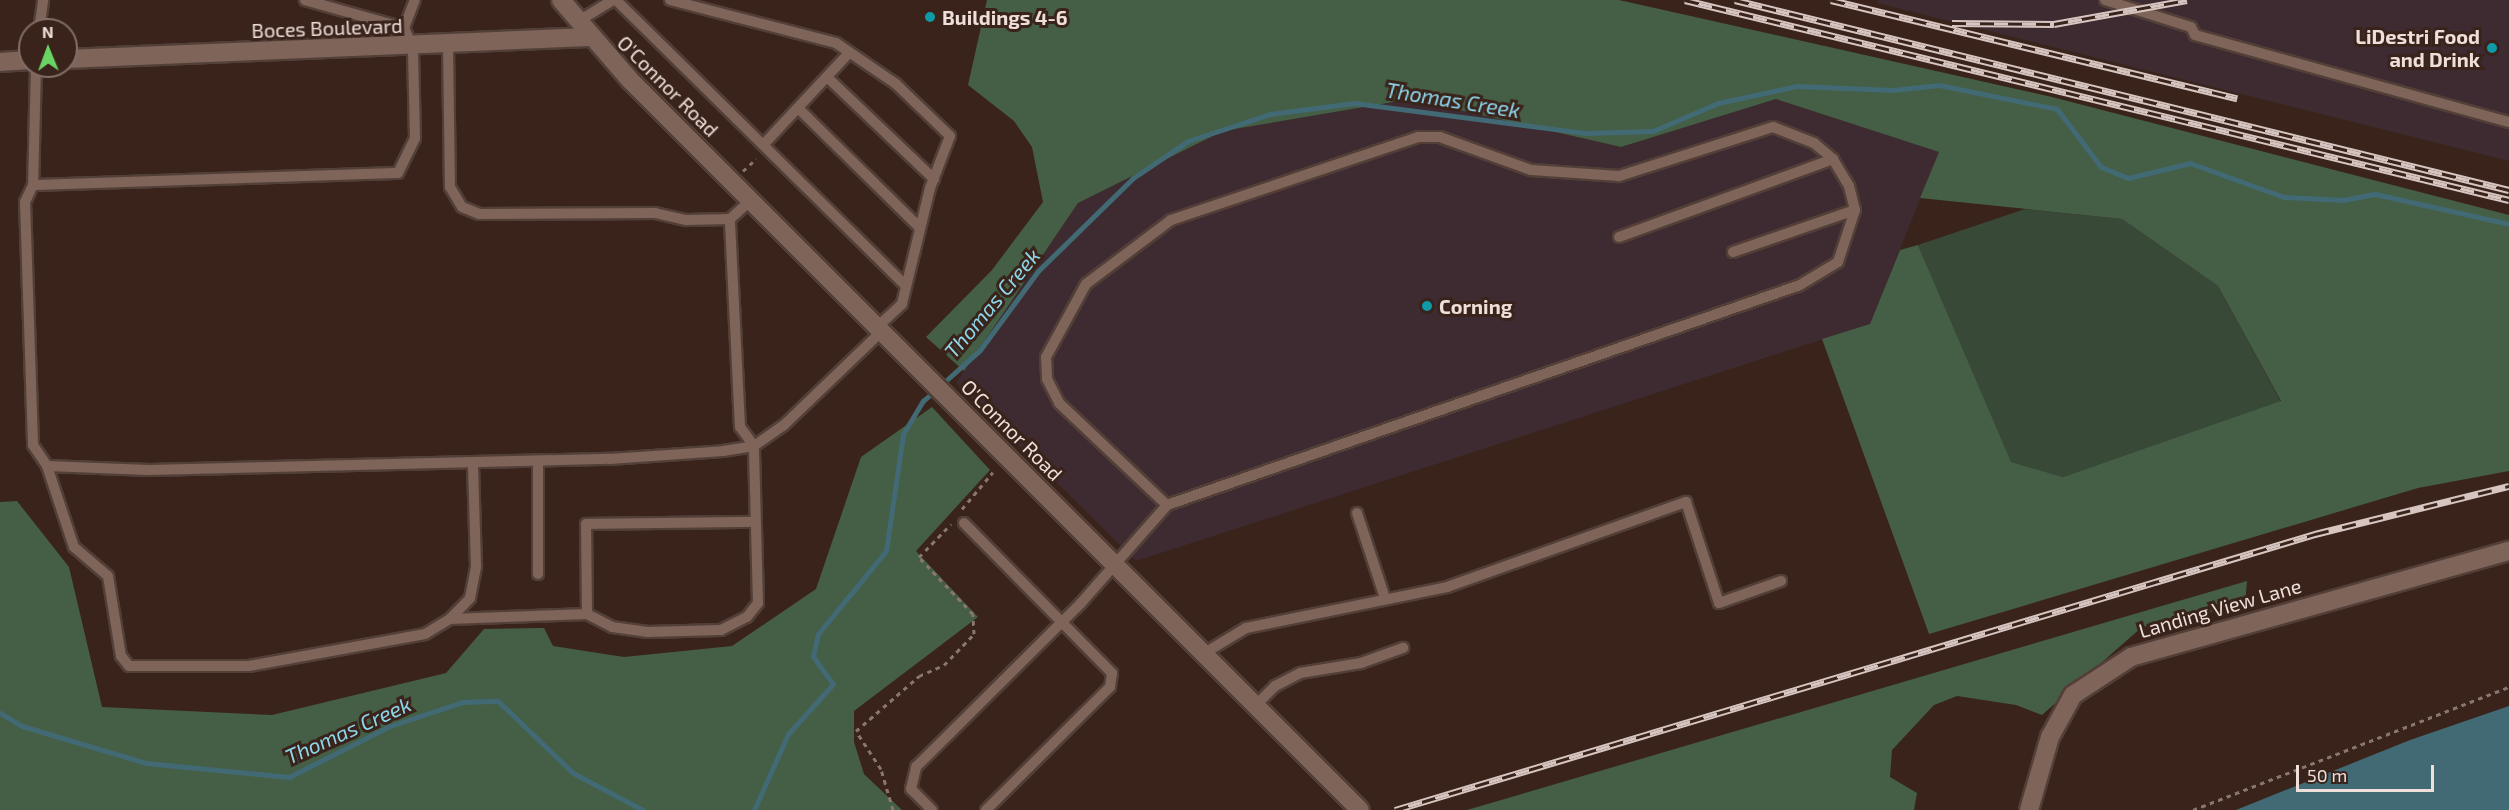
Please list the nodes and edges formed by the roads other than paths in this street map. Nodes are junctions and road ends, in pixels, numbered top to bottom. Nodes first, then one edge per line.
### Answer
1 (43, 0) edge
2 (305, 0) edge
3 (415, 0) edge
4 (561, 0) edge
5 (614, 0) edge
6 (670, 0) edge
7 (2105, 0) edge
8 (41, 18) edge
9 (577, 22) junction
10 (404, 28) junction
11 (589, 37) junction
12 (448, 46) junction
13 (413, 48) junction
14 (849, 53) junction
15 (78, 59) edge
16 (18, 61) edge
17 (0, 62) edge
18 (827, 77) junction
19 (36, 78) edge
20 (798, 108) junction
21 (2509, 122) edge
22 (764, 144) junction
23 (1833, 159) junction
24 (934, 179) junction
25 (33, 185) junction
26 (750, 200) junction
27 (1855, 210) junction
28 (730, 219) junction
29 (920, 228) junction
30 (1619, 237) dead end
31 (1732, 252) dead end
32 (906, 286) junction
33 (880, 329) junction
34 (754, 446) junction
35 (538, 461) junction
36 (473, 463) junction
37 (47, 466) junction
38 (1167, 505) junction
39 (1357, 513) dead end
40 (755, 522) junction
41 (964, 523) dead end
42 (2509, 552) edge
43 (1113, 563) junction
44 (538, 574) dead end
45 (1781, 581) dead end
46 (1385, 598) junction
47 (587, 614) junction
48 (450, 619) junction
49 (1063, 620) junction
50 (1403, 648) dead end
51 (1203, 654) junction
52 (1255, 706) junction
53 (932, 810) edge
54 (986, 810) edge
55 (1360, 810) edge
56 (2029, 810) edge

1 - 8 lane
2 - 10 lane
3 - 10 lane
4 - 9 street, O'Connor Road
5 - 9 lane
5 - 22 lane
6 - 14 lane
7 - 21 lane
9 - 11 street, O'Connor Road
10 - 13 lane
11 - 12 street, Boces Boulevard
11 - 26 street, O'Connor Road
12 - 13 street, Boces Boulevard
12 - 28 lane
13 - 15 street, Boces Boulevard
13 - 25 lane
14 - 18 lane
14 - 24 lane
16 - 17 street
18 - 20 lane
18 - 24 lane
19 - 25 lane
20 - 22 lane
20 - 29 lane
22 - 32 lane
23 - 27 lane
23 - 30 lane
23 - 38 lane
24 - 29 lane
25 - 37 lane
26 - 28 lane
26 - 33 street, O'Connor Road
27 - 31 lane
27 - 38 lane
28 - 34 lane
29 - 32 lane
32 - 33 lane
33 - 34 lane
33 - 43 street, O'Connor Road
34 - 35 lane
34 - 40 lane
35 - 36 lane
35 - 44 lane
36 - 37 lane
36 - 48 lane
37 - 48 lane
38 - 43 lane
39 - 46 lane
40 - 47 lane
40 - 47 lane
41 - 49 lane
42 - 56 street, Landing View Lane
43 - 49 lane
43 - 51 street, O'Connor Road
45 - 46 lane
46 - 51 lane
47 - 48 lane
49 - 53 lane
49 - 54 lane
50 - 52 lane
51 - 52 street, O'Connor Road
52 - 55 street, O'Connor Road

